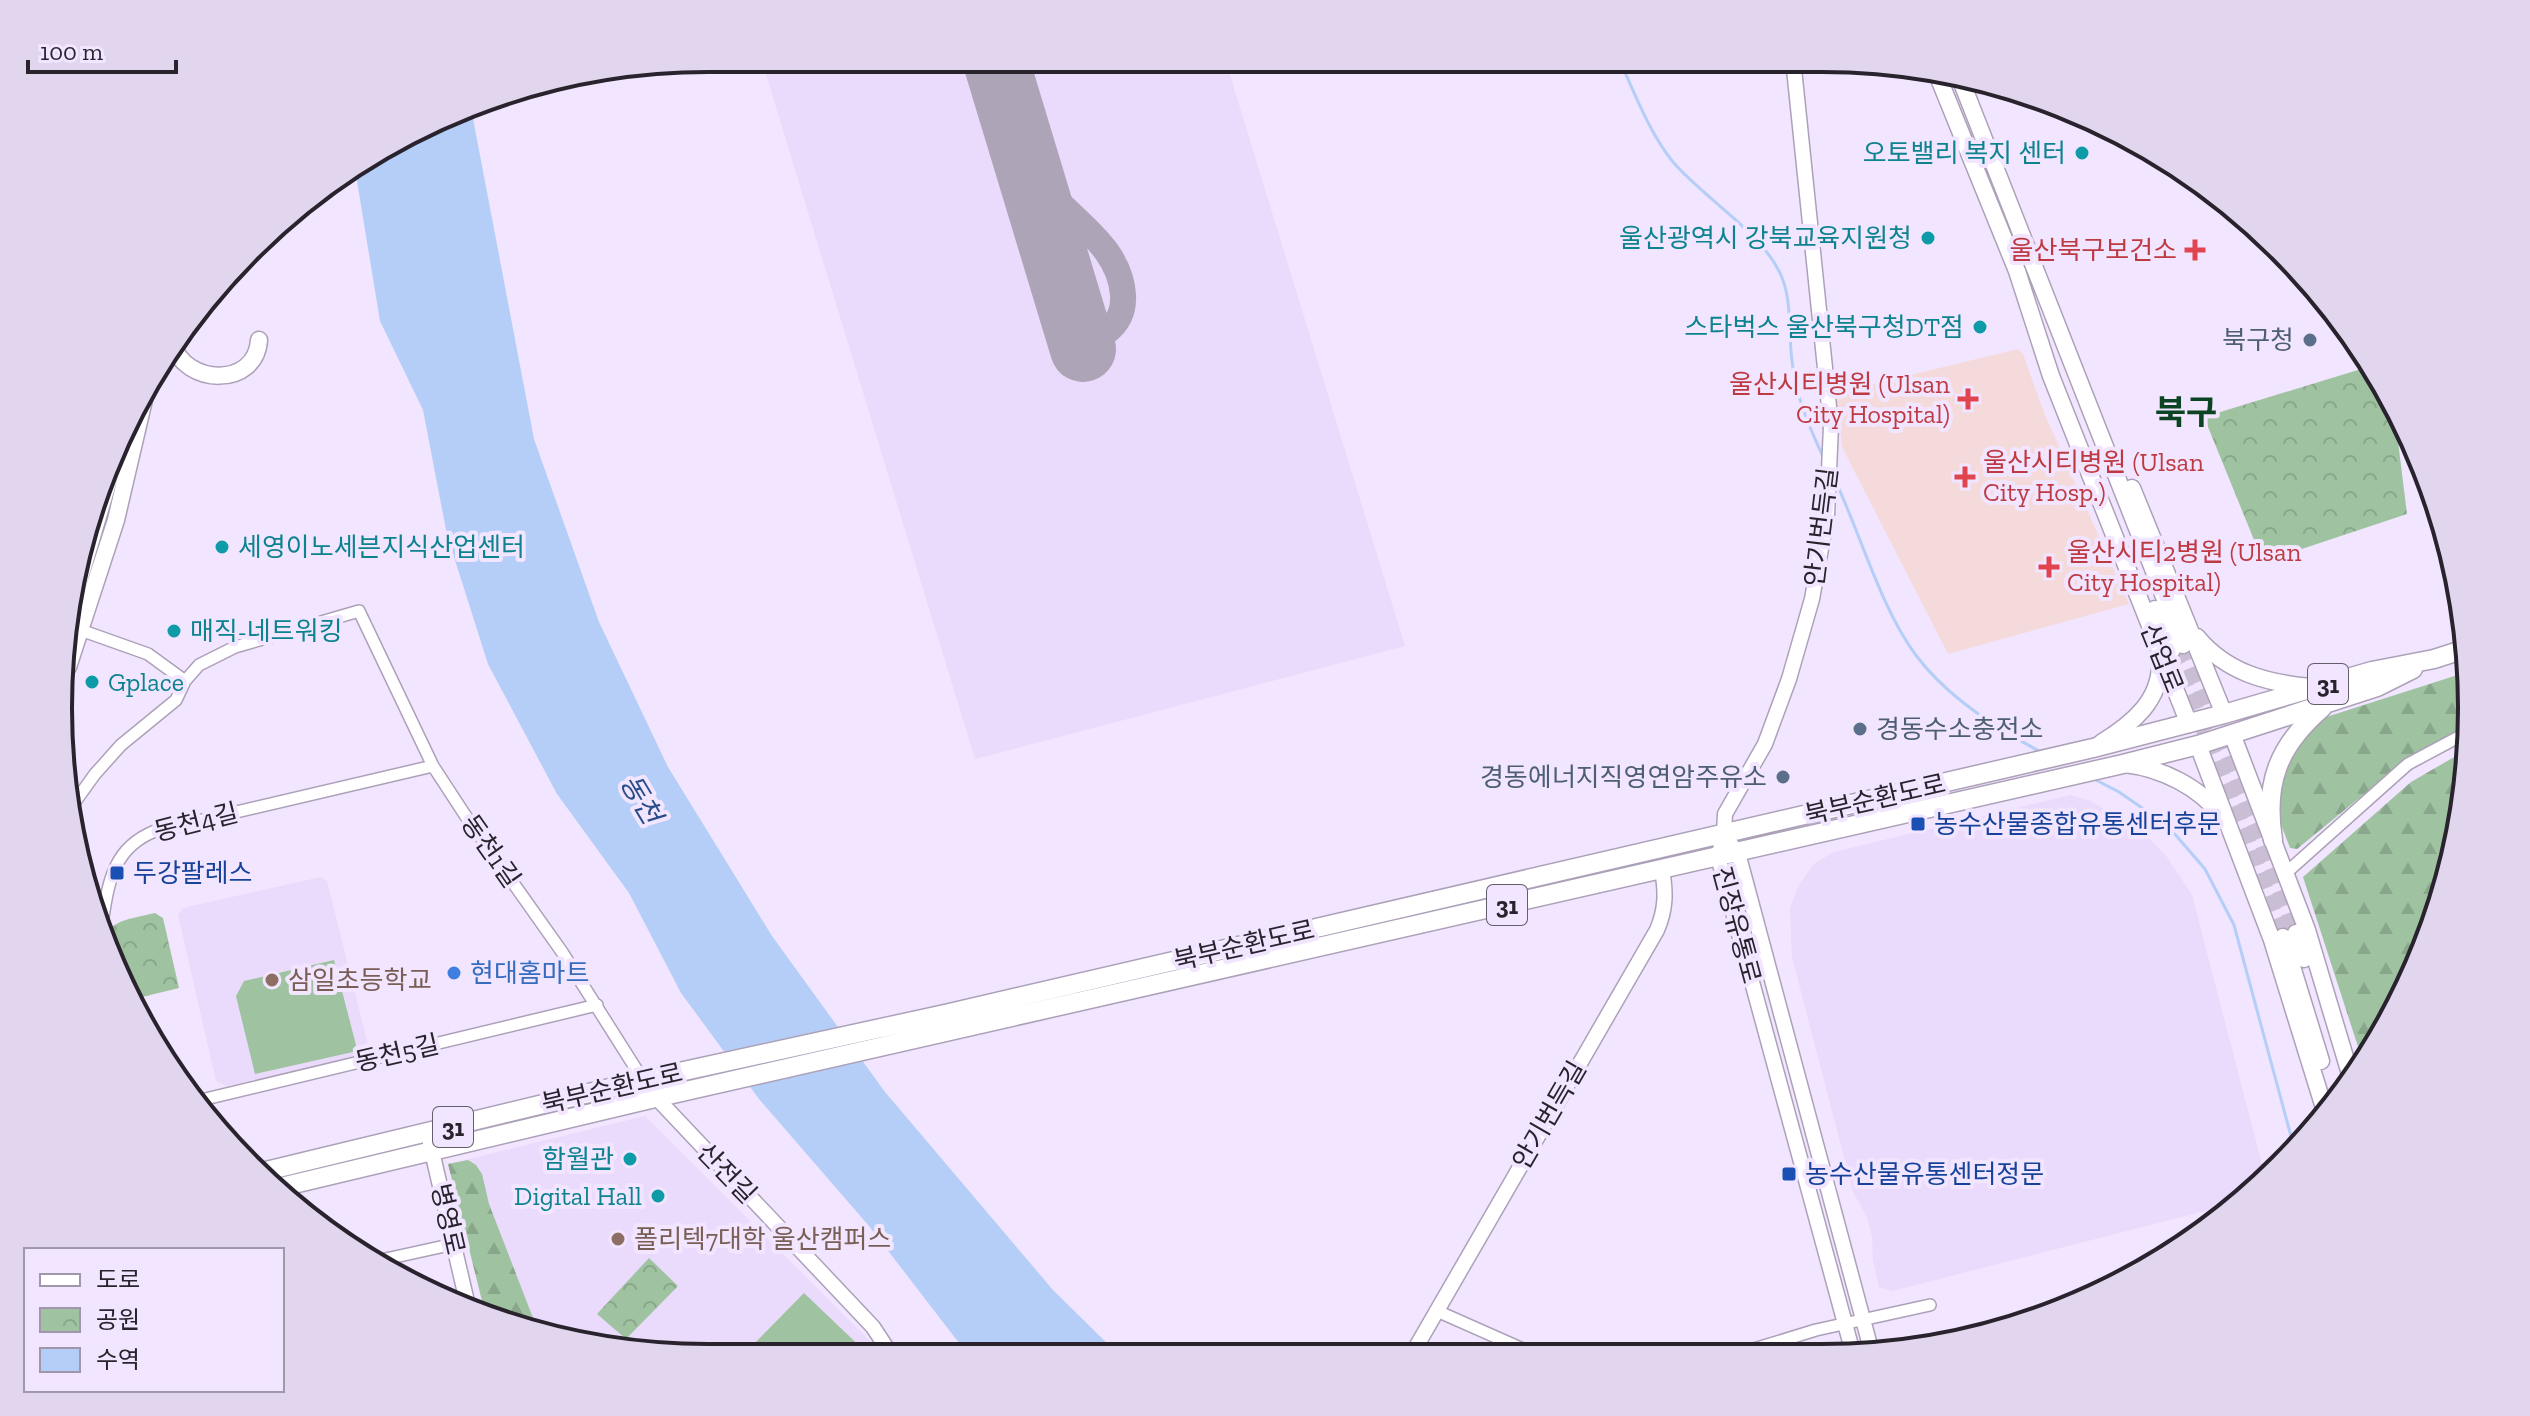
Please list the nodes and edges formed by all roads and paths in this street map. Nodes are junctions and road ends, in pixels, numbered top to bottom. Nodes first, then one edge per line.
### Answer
1 (1794, 72) edge
2 (1941, 83) edge
3 (1964, 88) edge
4 (2034, 263) junction
5 (259, 340) dead end
6 (179, 356) edge
7 (137, 428) edge
8 (2187, 624) junction
9 (77, 625) edge
10 (76, 628) edge
11 (2171, 647) junction
12 (2456, 652) edge
13 (2434, 659) junction
14 (185, 681) junction
15 (2317, 687) junction
16 (2333, 702) junction
17 (2224, 714) junction
18 (2189, 724) junction
19 (2232, 734) junction
20 (2457, 738) edge
21 (2198, 745) junction
22 (2088, 750) junction
23 (2118, 765) junction
24 (433, 766) junction
25 (78, 797) edge
26 (1724, 834) junction
27 (2234, 836) junction
28 (2273, 840) junction
29 (1738, 853) junction
30 (1718, 857) junction
31 (1662, 870) junction
32 (2286, 873) junction
33 (105, 909) edge
34 (597, 1005) junction
35 (2348, 1066) edge
36 (2340, 1076) edge
37 (643, 1080) junction
38 (2329, 1092) edge
39 (655, 1098) junction
40 (206, 1099) edge
41 (2322, 1101) edge
42 (428, 1132) junction
43 (432, 1151) junction
44 (271, 1170) edge
45 (288, 1185) edge
46 (454, 1244) junction
47 (389, 1258) edge
48 (466, 1296) edge
49 (1930, 1305) dead end
50 (1437, 1311) junction
51 (1864, 1321) junction
52 (1845, 1324) junction
53 (1869, 1342) edge
54 (1850, 1343) edge
55 (884, 1344) edge
56 (1418, 1344) edge
57 (1511, 1344) edge
58 (1773, 1344) edge

1 - 26 street, 안기번득길
2 - 11 main road, 산업로
3 - 4 main road, 산업로
4 - 8 main road, 산업로
4 - 11 main road, 산업로
5 - 6 main road
7 - 9 main road
8 - 15 main road
8 - 17 main road, 산업로
10 - 14 street
11 - 18 main road, 산업로
11 - 22 main road
12 - 13 main road, 31
13 - 15 main road, 31
13 - 16 main road, 31
14 - 24 street, 동천1길
14 - 25 street
15 - 17 main road, 31
16 - 19 main road, 31
16 - 28 main road
17 - 18 main road, 북부순환도로 / 31
17 - 19 main road, 산업로
18 - 21 main road, 산업로
18 - 22 main road, 북부순환도로 / 31
19 - 21 main road, 북부순환도로
19 - 28 main road, 산업로
20 - 32 street
21 - 23 main road, 북부순환도로
21 - 27 main road, 산업로
22 - 26 main road, 북부순환도로 / 31
23 - 27 main road
23 - 29 main road, 북부순환도로 / 31
24 - 33 street, 동천4길
24 - 34 street, 동천1길
26 - 29 street, 진장유통로
26 - 30 street, 진장유통로
26 - 37 main road, 북부순환도로 / 31
27 - 41 main road, 산업로
28 - 32 main road, 산업로
29 - 30 main road, 북부순환도로 / 31
29 - 51 street, 진장유통로
30 - 31 main road, 북부순환도로 / 31
30 - 52 street, 진장유통로
31 - 39 main road, 북부순환도로 / 31
31 - 50 street, 안기번득길
32 - 35 main road, 산업로
34 - 37 street, 동천1길
34 - 40 street, 동천5길
36 - 38 main road
37 - 39 street, 산전길
37 - 42 main road, 북부순환도로 / 31
39 - 43 main road, 북부순환도로 / 31
39 - 55 street, 산전길
42 - 43 street, 병영로
42 - 44 main road, 북부순환도로 / 31
43 - 45 main road, 북부순환도로 / 31
43 - 46 street, 병영로
46 - 47 street
46 - 48 street, 병영로
49 - 51 street
50 - 56 street, 안기번득길
50 - 57 street
51 - 52 street
51 - 53 street, 진장유통로
52 - 54 street, 진장유통로
52 - 58 street

